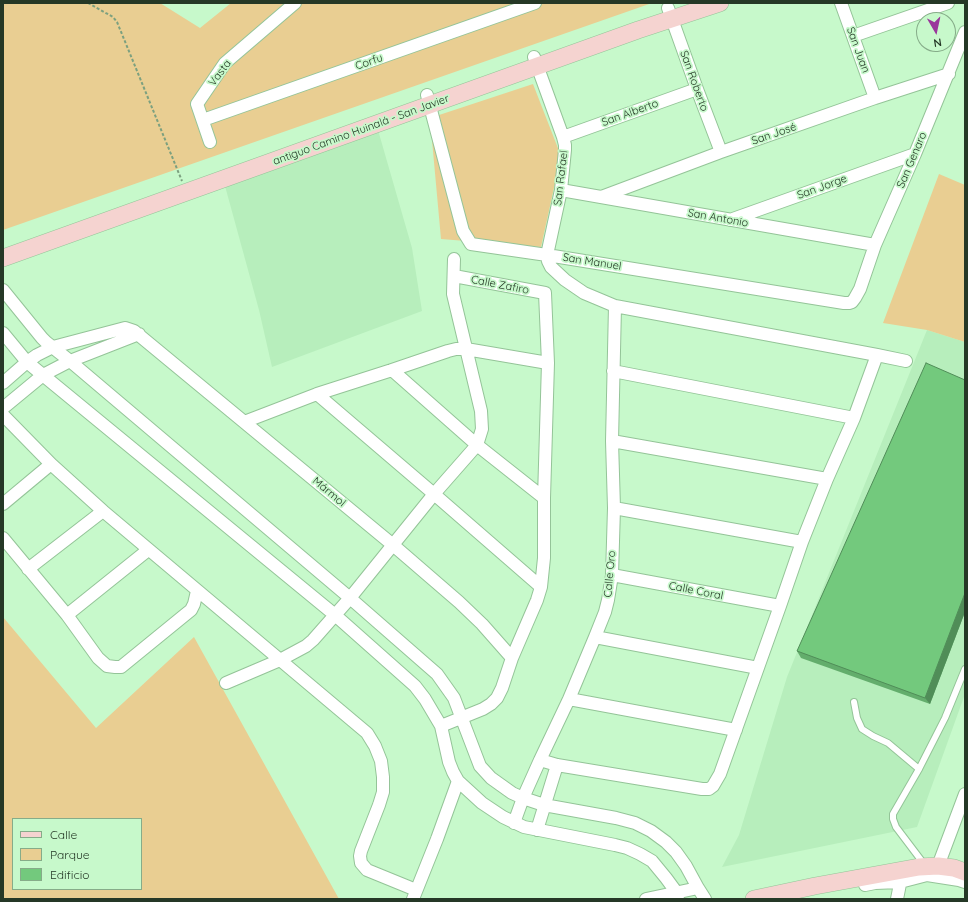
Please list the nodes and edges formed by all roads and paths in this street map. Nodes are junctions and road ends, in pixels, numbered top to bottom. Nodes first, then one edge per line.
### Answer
1 (88, 3) edge
2 (295, 3) edge
3 (535, 3) edge
4 (685, 3) edge
5 (720, 3) edge
6 (841, 3) edge
7 (948, 3) edge
8 (670, 14) junction
9 (965, 32) edge
10 (854, 36) junction
11 (536, 62) junction
12 (949, 74) junction
13 (697, 89) junction
14 (875, 98) junction
15 (428, 100) junction
16 (203, 120) junction
17 (563, 138) junction
18 (210, 142) dead end
19 (721, 152) junction
20 (915, 154) junction
21 (183, 184) junction
22 (561, 190) junction
23 (601, 197) junction
24 (729, 220) junction
25 (876, 245) junction
26 (3, 249) edge
27 (547, 255) junction
28 (3, 258) edge
29 (454, 259) dead end
30 (454, 276) junction
31 (860, 289) joint
32 (3, 290) edge
33 (615, 306) junction
34 (3, 333) edge
35 (139, 334) junction
36 (52, 347) junction
37 (466, 349) junction
38 (877, 355) junction
39 (70, 360) junction
40 (906, 361) dead end
41 (27, 362) junction
42 (548, 363) junction
43 (392, 370) junction
44 (613, 371) junction
45 (43, 375) junction
46 (3, 383) edge
47 (317, 394) junction
48 (3, 408) edge
49 (3, 415) edge
50 (854, 418) junction
51 (244, 422) junction
52 (612, 441) junction
53 (477, 444) junction
54 (50, 464) junction
55 (827, 479) junction
56 (434, 494) junction
57 (544, 498) junction
58 (3, 504) edge
59 (614, 508) junction
60 (103, 511) junction
61 (3, 538) edge
62 (802, 542) junction
63 (393, 545) junction
64 (148, 550) junction
65 (28, 569) junction
66 (612, 575) junction
67 (541, 587) junction
68 (197, 591) junction
69 (350, 598) junction
70 (780, 606) junction
71 (67, 615) junction
72 (335, 615) junction
73 (595, 637) junction
74 (512, 658) junction
75 (280, 660) junction
76 (758, 668) junction
77 (965, 669) edge
78 (226, 683) dead end
79 (569, 699) junction
80 (854, 702) dead end
81 (462, 717) junction
82 (441, 726) junction
83 (736, 730) junction
84 (540, 760) junction
85 (557, 765) junction
86 (919, 769) junction
87 (458, 781) junction
88 (965, 794) edge
89 (523, 798) junction
90 (544, 805) junction
91 (962, 809) edge
92 (514, 823) junction
93 (537, 830) junction
94 (932, 867) junction
95 (965, 872) edge
96 (901, 876) junction
97 (965, 882) edge
98 (698, 888) junction
99 (415, 894) edge
100 (678, 896) edge
101 (646, 899) edge
102 (705, 899) edge
103 (754, 899) edge
104 (791, 899) edge
105 (897, 899) edge

1 - 21 path
2 - 16 street, Vasta
3 - 16 street, Corfu
4 - 8 main road
5 - 8 main road
6 - 10 street, San Juan
7 - 10 street
8 - 11 main road
8 - 13 street, San Roberto
9 - 12 street, San Genaro
10 - 14 street, San Juan
11 - 15 main road
11 - 17 street, San Rafael
12 - 14 street, San José
12 - 20 street, San Genaro
13 - 17 street, San Alberto
13 - 19 street, San Roberto
14 - 19 street, San José
15 - 21 main road
15 - 27 street, San Manuel
15 - 28 main road, antiguo Camino Huinalá - San Javier
16 - 18 street, Vasta
17 - 22 street, San Rafael
19 - 23 street, San José
20 - 24 street, San Jorge
20 - 25 street, San Genaro
21 - 26 main road
22 - 23 street, San Antonio
22 - 27 street, San Rafael
23 - 24 street, San Antonio
24 - 25 street, San Antonio
25 - 31 street, San Genaro
27 - 31 street, San Manuel
27 - 33 street
29 - 30 street
30 - 37 street
30 - 42 street, Calle Zafiro
32 - 36 street
33 - 38 street
33 - 44 street, Calle Oro
34 - 41 street
35 - 36 street, Mármol
35 - 39 street
35 - 51 street, Mármol
36 - 39 street
36 - 41 street, Mármol
37 - 42 street
37 - 43 street
37 - 53 street
38 - 40 street
38 - 50 street
39 - 45 street
39 - 69 street
41 - 45 street
41 - 46 street, Mármol
42 - 57 street
43 - 47 street
43 - 53 street
44 - 50 street
44 - 52 street, Calle Oro
45 - 48 street
45 - 72 street
47 - 51 street
47 - 56 street
49 - 54 street
50 - 55 street
51 - 63 street, Mármol
52 - 55 street
52 - 59 street, Calle Oro
53 - 56 street
53 - 57 street
54 - 58 street
54 - 60 street
55 - 62 street
56 - 63 street
56 - 67 street
57 - 67 street
59 - 62 street
59 - 66 street, Calle Oro
60 - 64 street
60 - 65 street
61 - 65 street
62 - 70 street
63 - 69 street
63 - 74 street, Mármol
64 - 68 street
64 - 71 street
65 - 71 street
66 - 70 street, Calle Coral
66 - 73 street, Calle Oro
67 - 74 street
68 - 71 street
68 - 75 street
69 - 72 street
69 - 81 street
70 - 76 street
72 - 75 street
72 - 82 street
73 - 76 street
73 - 79 street, Calle Oro
74 - 81 street
75 - 78 street
75 - 99 street
76 - 83 street
77 - 86 lane
79 - 83 street
79 - 84 street, Calle Oro
80 - 86 lane
81 - 82 street
81 - 89 street
82 - 87 street
83 - 85 street
84 - 85 street
84 - 89 street, Calle Oro
85 - 90 street
86 - 94 lane
87 - 92 street
87 - 99 street
88 - 91 street
89 - 90 street
89 - 92 street, Calle Oro
90 - 93 street
90 - 98 street
91 - 94 street
92 - 93 street
93 - 100 street
94 - 95 main road
94 - 96 main road
96 - 97 street
96 - 103 main road
96 - 104 street
96 - 105 street
98 - 100 street
98 - 102 street
100 - 101 street

